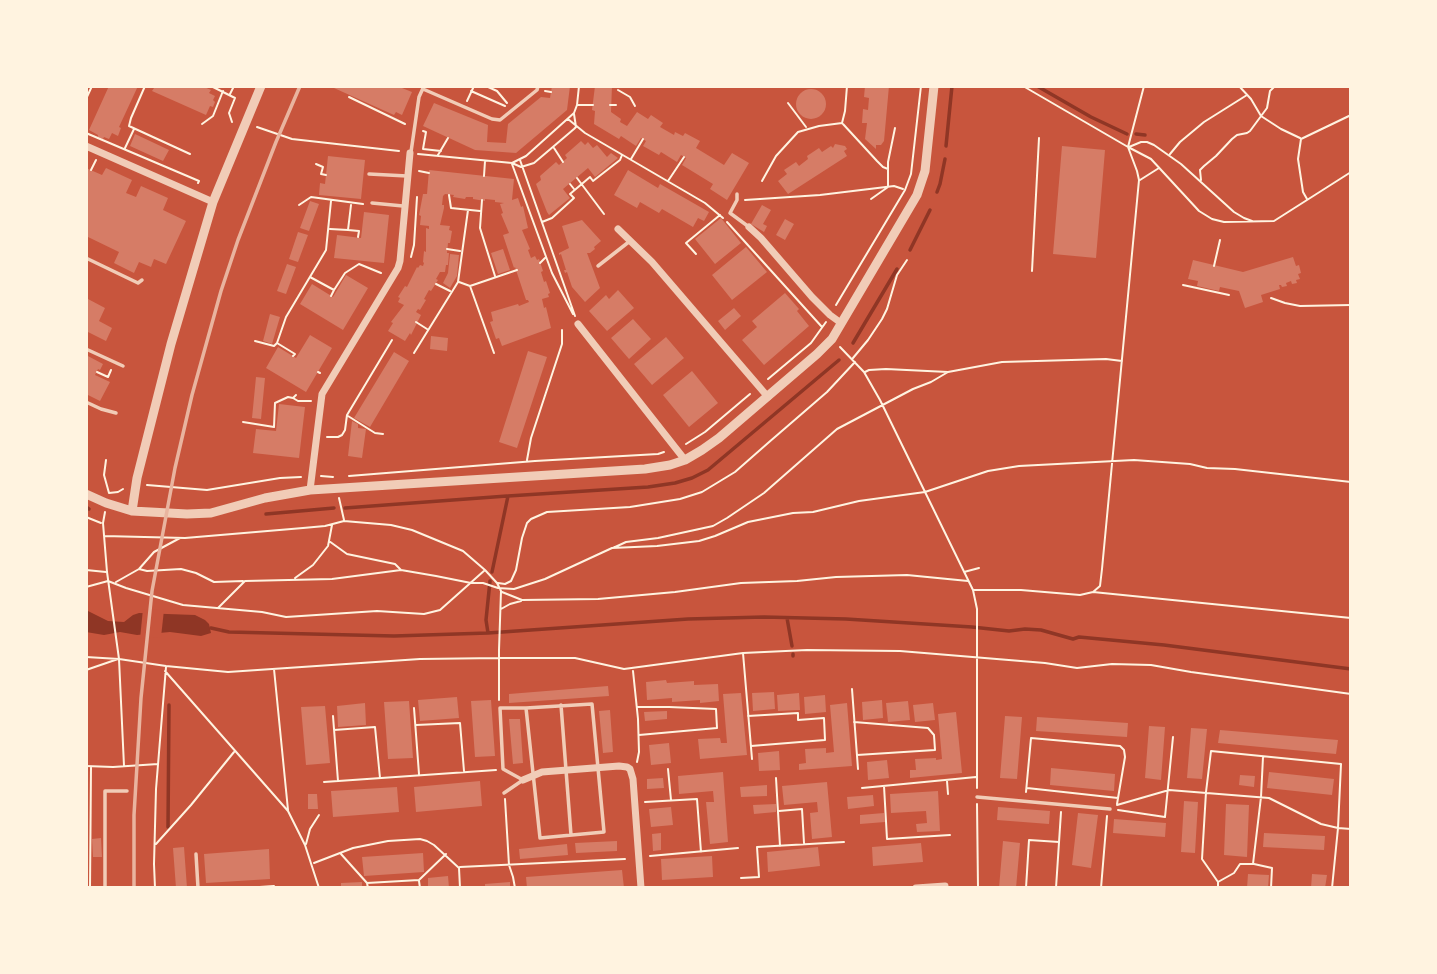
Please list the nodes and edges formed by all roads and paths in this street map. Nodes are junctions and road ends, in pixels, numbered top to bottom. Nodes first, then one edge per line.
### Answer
1 (92, 86) edge
2 (145, 86) edge
3 (211, 86) edge
4 (234, 86) edge
5 (261, 86) edge
6 (474, 86) edge
7 (486, 86) edge
8 (538, 86) edge
9 (579, 86) edge
10 (846, 86) edge
11 (922, 86) edge
12 (934, 86) edge
13 (1023, 86) edge
14 (1144, 86) edge
15 (1239, 86) edge
16 (1275, 86) edge
17 (424, 87) edge
18 (618, 90) dead end
19 (223, 91) junction
20 (471, 91) junction
21 (230, 94) junction
22 (1247, 96) junction
23 (349, 97) dead end
24 (86, 99) edge
25 (788, 103) dead end
26 (577, 105) junction
27 (593, 105) dead end
28 (610, 105) dead end
29 (616, 105) dead end
30 (635, 106) dead end
31 (464, 107) junction
32 (513, 110) junction
33 (574, 113) junction
34 (1351, 115) edge
35 (1261, 116) junction
36 (568, 120) junction
37 (232, 122) dead end
38 (245, 122) junction
39 (842, 123) junction
40 (202, 124) dead end
41 (576, 127) junction
42 (414, 128) junction
43 (895, 128) dead end
44 (134, 129) junction
45 (807, 129) junction
46 (86, 133) edge
47 (448, 138) dead end
48 (1039, 138) dead end
49 (643, 139) dead end
50 (1301, 139) junction
51 (86, 146) edge
52 (554, 148) junction
53 (1128, 148) junction
54 (124, 149) junction
55 (440, 151) junction
56 (411, 153) junction
57 (190, 154) dead end
58 (622, 155) junction
59 (1169, 155) junction
60 (438, 156) junction
61 (684, 157) dead end
62 (520, 159) junction
63 (630, 160) junction
64 (485, 161) junction
65 (563, 162) dead end
66 (512, 163) junction
67 (316, 164) dead end
68 (522, 167) junction
69 (1160, 167) junction
70 (888, 169) junction
71 (418, 171) dead end
72 (585, 171) dead end
73 (1351, 172) edge
74 (429, 173) dead end
75 (369, 174) dead end
76 (326, 175) dead end
77 (407, 176) junction
78 (484, 176) dead end
79 (590, 177) junction
80 (577, 178) dead end
81 (1139, 180) junction
82 (199, 181) dead end
83 (667, 181) junction
84 (762, 181) dead end
85 (1202, 182) junction
86 (514, 183) dead end
87 (519, 183) junction
88 (570, 184) dead end
89 (581, 184) junction
90 (888, 187) junction
91 (574, 190) junction
92 (905, 190) junction
93 (737, 194) dead end
94 (449, 195) dead end
95 (872, 199) dead end
96 (482, 200) dead end
97 (737, 200) junction
98 (1308, 200) junction
99 (331, 201) junction
100 (213, 202) junction
101 (372, 203) dead end
102 (351, 204) junction
103 (363, 204) dead end
104 (299, 205) dead end
105 (405, 206) junction
106 (444, 208) dead end
107 (450, 208) junction
108 (468, 210) junction
109 (480, 211) junction
110 (604, 214) dead end
111 (720, 215) junction
112 (1255, 221) junction
113 (541, 222) junction
114 (749, 227) joint
115 (329, 229) junction
116 (618, 229) dead end
117 (348, 230) junction
118 (358, 237) dead end
119 (1220, 240) dead end
120 (630, 241) junction
121 (447, 249) dead end
122 (462, 251) junction
123 (696, 254) dead end
124 (86, 258) edge
125 (546, 258) junction
126 (907, 260) dead end
127 (540, 262) dead end
128 (597, 266) dead end
129 (1214, 266) dead end
130 (517, 270) dead end
131 (1032, 271) dead end
132 (381, 274) dead end
133 (309, 276) junction
134 (495, 276) junction
135 (142, 281) dead end
136 (458, 282) junction
137 (436, 284) dead end
138 (1183, 285) dead end
139 (470, 286) junction
140 (334, 290) junction
141 (451, 292) junction
142 (1229, 295) dead end
143 (331, 296) dead end
144 (1271, 298) dead end
145 (1351, 305) edge
146 (830, 315) junction
147 (416, 322) dead end
148 (841, 323) junction
149 (578, 324) junction
150 (822, 328) junction
151 (428, 330) junction
152 (562, 330) dead end
153 (392, 340) dead end
154 (255, 341) dead end
155 (277, 343) junction
156 (86, 349) edge
157 (414, 353) dead end
158 (494, 353) dead end
159 (293, 356) dead end
160 (1122, 361) junction
161 (114, 362) junction
162 (855, 362) junction
163 (123, 366) dead end
164 (97, 372) dead end
165 (864, 372) junction
166 (948, 372) junction
167 (759, 387) junction
168 (296, 395) dead end
169 (292, 397) junction
170 (768, 397) junction
171 (308, 401) dead end
172 (86, 402) edge
173 (883, 405) junction
174 (116, 412) dead end
175 (347, 415) junction
176 (243, 422) dead end
177 (274, 427) junction
178 (273, 431) dead end
179 (383, 434) dead end
180 (317, 437) junction
181 (676, 448) junction
182 (106, 460) dead end
183 (685, 460) junction
184 (1112, 461) junction
185 (527, 462) junction
186 (313, 476) junction
187 (348, 476) dead end
188 (335, 477) dead end
189 (1351, 482) edge
190 (136, 485) junction
191 (310, 489) junction
192 (925, 492) junction
193 (338, 493) dead end
194 (86, 494) edge
195 (106, 503) junction
196 (132, 511) junction
197 (86, 517) edge
198 (344, 521) junction
199 (103, 523) junction
200 (332, 524) junction
201 (104, 536) junction
202 (181, 538) junction
203 (329, 541) junction
204 (612, 548) junction
205 (979, 568) dead end
206 (138, 569) junction
207 (86, 570) edge
208 (401, 570) junction
209 (485, 570) junction
210 (107, 572) junction
211 (964, 572) junction
212 (294, 579) junction
213 (108, 580) junction
214 (245, 581) junction
215 (968, 581) junction
216 (115, 583) junction
217 (471, 583) junction
218 (497, 583) junction
219 (86, 587) edge
220 (498, 588) junction
221 (973, 590) junction
222 (501, 592) junction
223 (1093, 592) junction
224 (522, 600) junction
225 (218, 608) junction
226 (500, 610) junction
227 (1351, 618) edge
228 (743, 653) junction
229 (86, 657) edge
230 (978, 657) junction
231 (499, 658) junction
232 (120, 659) junction
233 (166, 666) junction
234 (274, 668) junction
235 (633, 669) junction
236 (86, 670) edge
237 (165, 671) junction
238 (852, 689) dead end
239 (499, 693) dead end
240 (1351, 694) edge
241 (561, 705) junction
242 (637, 707) junction
243 (414, 708) dead end
244 (526, 708) junction
245 (333, 716) dead end
246 (748, 716) junction
247 (854, 722) junction
248 (416, 725) junction
249 (334, 730) junction
250 (639, 735) junction
251 (1173, 737) dead end
252 (751, 746) junction
253 (235, 751) junction
254 (857, 755) junction
255 (1263, 756) junction
256 (752, 759) dead end
257 (158, 764) junction
258 (124, 765) junction
259 (86, 766) edge
260 (91, 766) junction
261 (597, 768) junction
262 (503, 769) junction
263 (668, 769) dead end
264 (858, 769) dead end
265 (566, 771) junction
266 (464, 772) junction
267 (631, 772) junction
268 (420, 775) junction
269 (534, 775) junction
270 (977, 777) junction
271 (380, 778) junction
272 (776, 778) dead end
273 (523, 780) junction
274 (947, 780) junction
275 (338, 781) junction
276 (324, 782) dead end
277 (884, 786) junction
278 (862, 788) dead end
279 (1026, 788) junction
280 (1169, 790) junction
281 (127, 791) dead end
282 (1206, 792) junction
283 (504, 793) joint
284 (948, 794) dead end
285 (977, 797) junction
286 (1261, 797) junction
287 (1118, 798) junction
288 (671, 801) junction
289 (1025, 801) junction
290 (645, 802) dead end
291 (1062, 805) junction
292 (1117, 805) junction
293 (1110, 809) junction
294 (288, 811) junction
295 (778, 811) junction
296 (319, 815) dead end
297 (1338, 828) junction
298 (1351, 830) edge
299 (571, 835) junction
300 (950, 835) dead end
301 (844, 842) dead end
302 (1059, 842) junction
303 (804, 844) junction
304 (305, 845) junction
305 (155, 846) junction
306 (780, 846) junction
307 (738, 848) dead end
308 (701, 852) junction
309 (340, 853) junction
310 (196, 854) dead end
311 (446, 854) junction
312 (649, 856) dead end
313 (625, 859) dead end
314 (313, 863) junction
315 (1253, 864) junction
316 (509, 865) junction
317 (459, 867) junction
318 (741, 878) dead end
319 (419, 880) junction
320 (1218, 882) junction
321 (367, 883) junction
322 (945, 886) dead end
323 (90, 888) edge
324 (105, 888) edge
325 (155, 888) edge
326 (198, 888) edge
327 (245, 888) edge
328 (275, 888) edge
329 (320, 888) edge
330 (368, 888) edge
331 (420, 888) edge
332 (460, 888) edge
333 (514, 888) edge
334 (641, 888) edge
335 (916, 888) edge
336 (978, 888) edge
337 (1026, 888) edge
338 (1056, 888) edge
339 (1101, 888) edge
340 (1218, 888) edge
341 (1271, 888) edge
342 (1332, 888) edge

1 - 24 path
2 - 44 path
3 - 19 path
4 - 21 path
5 - 38 street
6 - 20 path
7 - 32 path
8 - 32 lane
9 - 26 path
10 - 39 path
11 - 92 path
12 - 148 street
13 - 53 path
14 - 53 path
15 - 22 path
16 - 35 path
17 - 31 lane
17 - 42 lane
18 - 30 path
19 - 21 path
19 - 40 path
20 - 31 path
20 - 32 path
21 - 37 path
22 - 35 path
22 - 59 path
23 - 42 path
25 - 45 path
26 - 27 path
26 - 33 path
28 - 29 path
31 - 32 lane
33 - 36 path
33 - 41 path
34 - 50 path
35 - 50 path
35 - 85 path
36 - 41 path
36 - 62 path
38 - 56 path
38 - 100 street
39 - 45 path
39 - 70 path
41 - 52 path
41 - 58 path
42 - 55 path
42 - 56 lane
43 - 70 path
44 - 54 path
44 - 57 path
45 - 84 path
46 - 54 path
47 - 55 path
48 - 131 path
49 - 63 path
50 - 98 path
51 - 100 street
52 - 65 path
52 - 68 path
53 - 59 path
53 - 69 path
53 - 81 path
54 - 82 path
55 - 60 path
56 - 60 path
56 - 77 street
58 - 63 path
58 - 79 path
59 - 85 path
60 - 64 path
61 - 83 path
62 - 66 path
62 - 68 path
63 - 83 path
64 - 66 path
64 - 78 path
66 - 68 path
66 - 87 path
67 - 76 path
68 - 113 path
69 - 81 path
69 - 112 path
70 - 90 path
71 - 74 path
72 - 79 path
73 - 98 path
75 - 77 lane
77 - 105 street
79 - 89 path
80 - 89 path
81 - 160 path
83 - 111 path
85 - 112 path
86 - 87 path
87 - 125 path
88 - 91 path
89 - 91 path
89 - 110 path
90 - 92 path
90 - 95 path
90 - 97 path
91 - 113 path
92 - 146 path
93 - 97 lane
94 - 107 path
96 - 109 path
97 - 114 lane
98 - 112 path
99 - 102 path
99 - 104 path
99 - 115 path
100 - 190 street
101 - 105 lane
102 - 103 path
102 - 117 path
105 - 180 street
106 - 107 path
107 - 108 path
108 - 109 path
108 - 122 path
109 - 134 path
111 - 123 path
111 - 150 path
113 - 149 path
114 - 146 street
115 - 117 path
115 - 133 path
116 - 120 street
117 - 118 path
119 - 129 path
120 - 128 lane
120 - 167 street
121 - 122 path
122 - 136 path
124 - 135 lane
125 - 127 path
125 - 149 path
126 - 162 path
130 - 134 path
132 - 140 path
133 - 140 path
133 - 155 path
134 - 139 path
136 - 139 path
136 - 141 path
137 - 141 path
138 - 142 path
139 - 158 path
140 - 143 path
141 - 151 path
144 - 145 path
146 - 148 street
146 - 150 path
147 - 151 path
148 - 170 street
149 - 181 street
150 - 167 path
151 - 157 path
152 - 185 path
153 - 175 path
154 - 155 path
155 - 159 path
156 - 161 lane
160 - 166 path
160 - 184 path
161 - 163 lane
161 - 164 path
162 - 165 path
162 - 218 path
165 - 166 path
165 - 173 path
166 - 173 path
167 - 170 street
167 - 181 path
168 - 169 path
169 - 171 path
169 - 177 path
170 - 183 street
172 - 174 lane
173 - 192 path
173 - 204 path
175 - 179 path
175 - 180 path
176 - 177 path
177 - 178 path
180 - 186 street
181 - 183 street
181 - 185 path
182 - 190 path
183 - 191 street
184 - 189 path
184 - 192 path
184 - 223 path
185 - 187 path
186 - 188 path
186 - 190 path
186 - 191 street
190 - 196 street
191 - 196 street
192 - 204 path
192 - 211 path
193 - 198 path
194 - 195 street
195 - 196 street
195 - 199 path
197 - 199 path
198 - 200 path
198 - 209 path
199 - 201 path
200 - 202 path
200 - 203 path
201 - 202 path
201 - 210 path
202 - 206 path
203 - 208 path
203 - 212 path
204 - 220 path
205 - 211 path
206 - 214 path
206 - 216 path
207 - 210 path
208 - 212 path
208 - 217 path
209 - 217 path
209 - 218 path
210 - 213 path
211 - 215 path
212 - 214 path
213 - 216 path
213 - 219 path
213 - 232 path
214 - 225 path
215 - 221 path
215 - 224 path
216 - 225 path
217 - 220 path
217 - 225 path
218 - 220 path
220 - 222 path
221 - 223 path
221 - 230 path
222 - 224 path
222 - 226 path
223 - 227 path
224 - 226 path
226 - 231 path
228 - 230 path
228 - 235 path
228 - 246 path
229 - 232 path
230 - 240 path
230 - 270 path
231 - 234 path
231 - 235 path
231 - 239 path
232 - 233 path
232 - 236 path
232 - 258 path
233 - 234 path
233 - 237 path
234 - 294 path
235 - 242 path
237 - 253 path
237 - 257 path
238 - 247 path
241 - 244 lane
241 - 261 lane
241 - 265 lane
242 - 250 path
242 - 250 path
243 - 248 path
244 - 262 lane
244 - 269 lane
245 - 249 path
246 - 252 path
246 - 252 path
247 - 254 path
247 - 254 path
248 - 266 path
248 - 268 path
249 - 271 path
249 - 275 path
250 - 267 path
251 - 280 path
252 - 256 path
253 - 294 path
253 - 305 path
254 - 264 path
255 - 282 path
255 - 286 path
255 - 297 path
257 - 258 path
257 - 305 path
258 - 260 path
259 - 260 path
260 - 323 path
261 - 265 street
261 - 267 street
261 - 299 lane
262 - 266 path
262 - 273 lane
263 - 288 path
265 - 269 street
265 - 299 lane
266 - 268 path
267 - 334 street
268 - 271 path
269 - 273 street
269 - 299 lane
270 - 274 path
270 - 285 path
271 - 275 path
272 - 295 path
273 - 283 lane
274 - 277 path
274 - 284 path
275 - 276 path
277 - 278 path
277 - 300 path
279 - 287 path
279 - 287 path
279 - 289 path
280 - 282 path
280 - 292 path
280 - 293 path
281 - 324 lane
282 - 286 path
282 - 320 path
283 - 316 path
285 - 289 lane
285 - 336 path
286 - 297 path
286 - 315 path
287 - 292 path
288 - 290 path
288 - 308 path
289 - 291 lane
291 - 293 lane
291 - 302 path
292 - 293 path
293 - 339 path
294 - 304 path
295 - 303 path
295 - 306 path
296 - 304 path
297 - 298 path
297 - 342 path
301 - 303 path
302 - 337 path
302 - 338 path
303 - 306 path
304 - 314 path
305 - 325 path
306 - 318 path
307 - 308 path
308 - 312 path
309 - 311 path
309 - 314 path
309 - 321 path
310 - 326 lane
311 - 317 path
311 - 319 path
313 - 316 path
314 - 329 path
315 - 320 path
315 - 341 path
316 - 317 path
316 - 333 path
317 - 332 path
319 - 321 path
319 - 331 path
320 - 340 path
321 - 330 path
322 - 335 street
327 - 328 path

